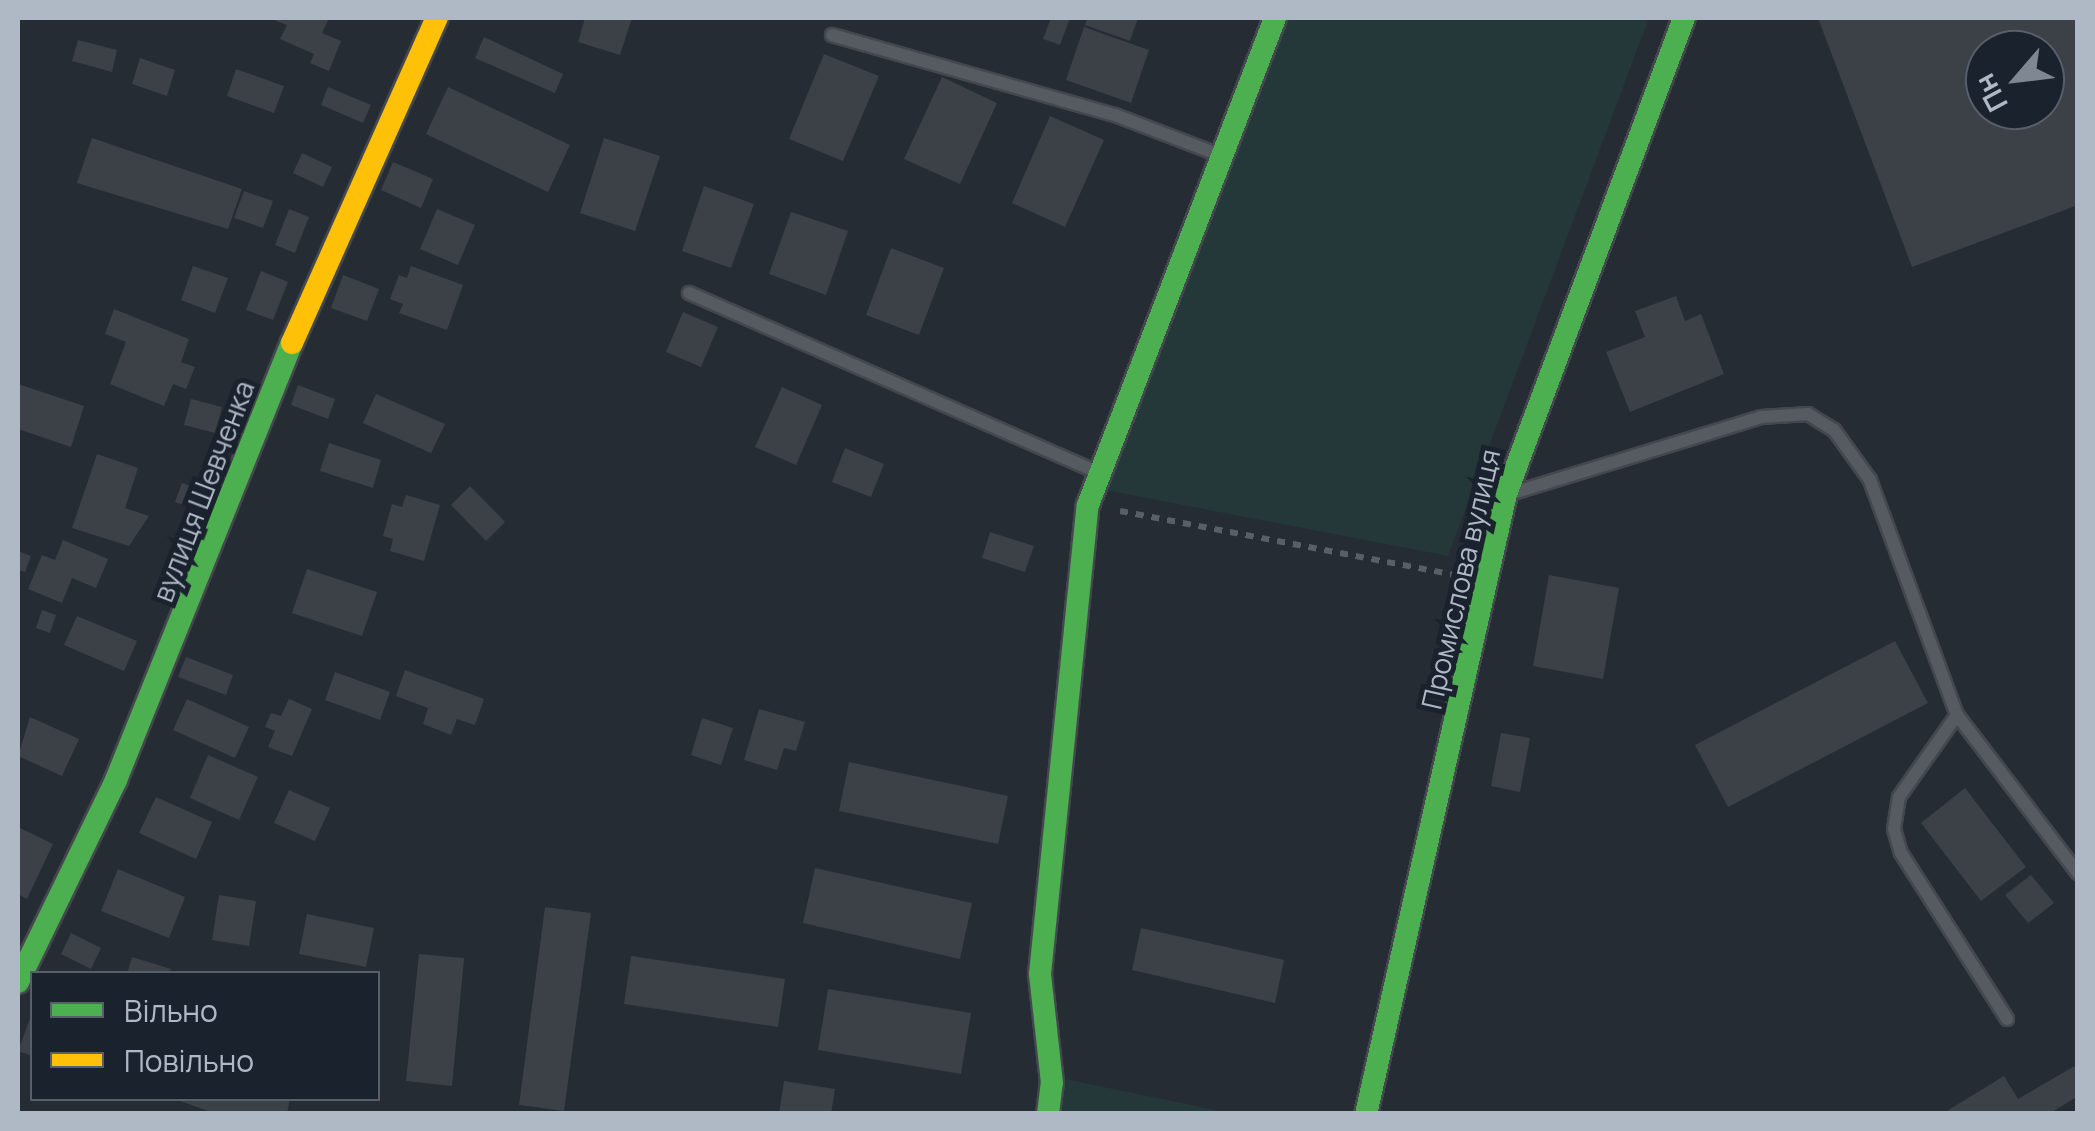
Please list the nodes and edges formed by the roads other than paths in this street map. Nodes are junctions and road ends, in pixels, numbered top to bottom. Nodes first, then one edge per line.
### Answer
1 (437, 18) edge
2 (1275, 18) edge
3 (1684, 18) edge
4 (832, 35) dead end
5 (1220, 155) junction
6 (689, 293) dead end
7 (1096, 472) junction
8 (1506, 494) junction
9 (1957, 716) junction
10 (2078, 873) edge
11 (18, 982) edge
12 (2007, 1019) dead end
13 (1048, 1114) edge
14 (1366, 1114) edge

1 - 11 street, вулиця Шевченка
2 - 5 street
3 - 8 street, Промислова вулиця
4 - 5 lane
5 - 7 street
6 - 7 lane
7 - 13 street
8 - 9 lane
8 - 14 street, Промислова вулиця
9 - 10 lane
9 - 12 lane

